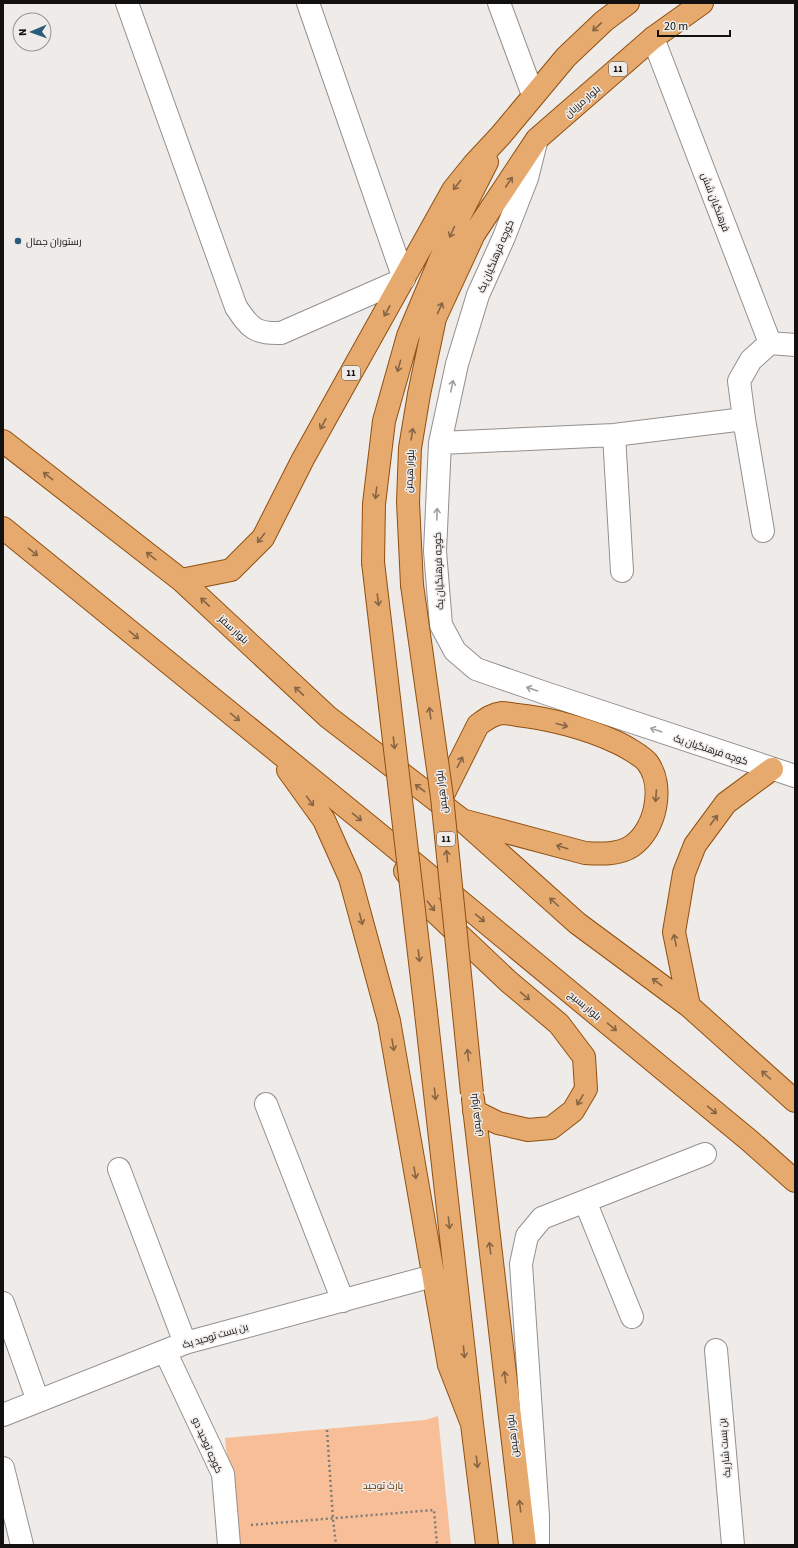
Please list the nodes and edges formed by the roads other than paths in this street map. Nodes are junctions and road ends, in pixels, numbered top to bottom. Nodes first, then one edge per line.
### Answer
1 (127, 3) edge
2 (308, 3) edge
3 (499, 3) edge
4 (628, 3) edge
5 (702, 3) edge
6 (653, 38) junction
7 (533, 95) junction
8 (501, 135) junction
9 (537, 139) junction
10 (404, 279) junction
11 (770, 343) junction
12 (795, 345) edge
13 (744, 420) junction
14 (614, 435) junction
15 (3, 441) edge
16 (440, 442) junction
17 (3, 528) edge
18 (763, 531) dead end
19 (622, 570) dead end
20 (181, 580) junction
21 (271, 746) junction
22 (772, 769) junction
23 (795, 776) edge
24 (442, 797) junction
25 (462, 820) junction
26 (374, 830) junction
27 (689, 1006) junction
28 (795, 1101) edge
29 (473, 1102) junction
30 (266, 1104) dead end
31 (705, 1154) dead end
32 (119, 1170) dead end
33 (795, 1181) edge
34 (585, 1201) junction
35 (433, 1276) junction
36 (343, 1301) junction
37 (3, 1303) edge
38 (632, 1317) dead end
39 (185, 1343) junction
40 (716, 1350) dead end
41 (165, 1351) junction
42 (38, 1401) junction
43 (3, 1415) edge
44 (472, 1424) junction
45 (3, 1468) edge
46 (22, 1545) edge
47 (229, 1545) edge
48 (487, 1545) edge
49 (525, 1545) edge
50 (538, 1545) edge
51 (733, 1545) edge

1 - 10 street
2 - 10 street
3 - 7 street
4 -> 7 main road, 11
5 - 6 main road, بلوار مرزبان / 11
6 - 9 main road, بلوار مرزبان / 11
6 - 11 street, فرهنگیان شش
7 - 8 main road, 11
8 -> 10 main road, 11
8 -> 44 main road, bridge
16 -> 9 street, کوچه فرهنگیان یک
24 -> 9 main road, بلوار هیمن / 11, bridge
10 -> 20 main road, 11
11 - 12 street
11 - 13 street
13 - 14 street
13 - 18 street
14 - 16 street
14 - 19 street
20 -> 15 main road, بلوار سقز
22 -> 16 street, کوچه فرهنگیان یک
17 -> 21 main road
25 -> 20 main road, بلوار سقز
21 -> 26 main road
21 -> 35 main road
22 - 23 street, کوچه فرهنگیان یک
27 -> 22 main road
24 -> 25 main road
29 -> 24 main road, بلوار هیمن / 11, bridge
27 -> 25 main road
26 -> 29 main road
26 -> 33 main road, بلوار بسیج
28 -> 27 main road
49 -> 29 main road, بلوار هیمن
30 - 36 street
31 - 34 street
32 - 39 street
34 - 38 street
34 - 50 street
35 - 36 street, بن بست توحید یک
35 - 44 main road
36 - 39 street, بن بست توحید یک
37 - 42 street
39 - 41 street, بن بست توحید یک
40 - 51 street, بن بست شار یک
41 - 42 street, بن بست توحید یک
41 - 47 street, کوچه توحید دو
42 - 43 street, بن بست توحید یک
44 -> 48 main road
45 - 46 street

